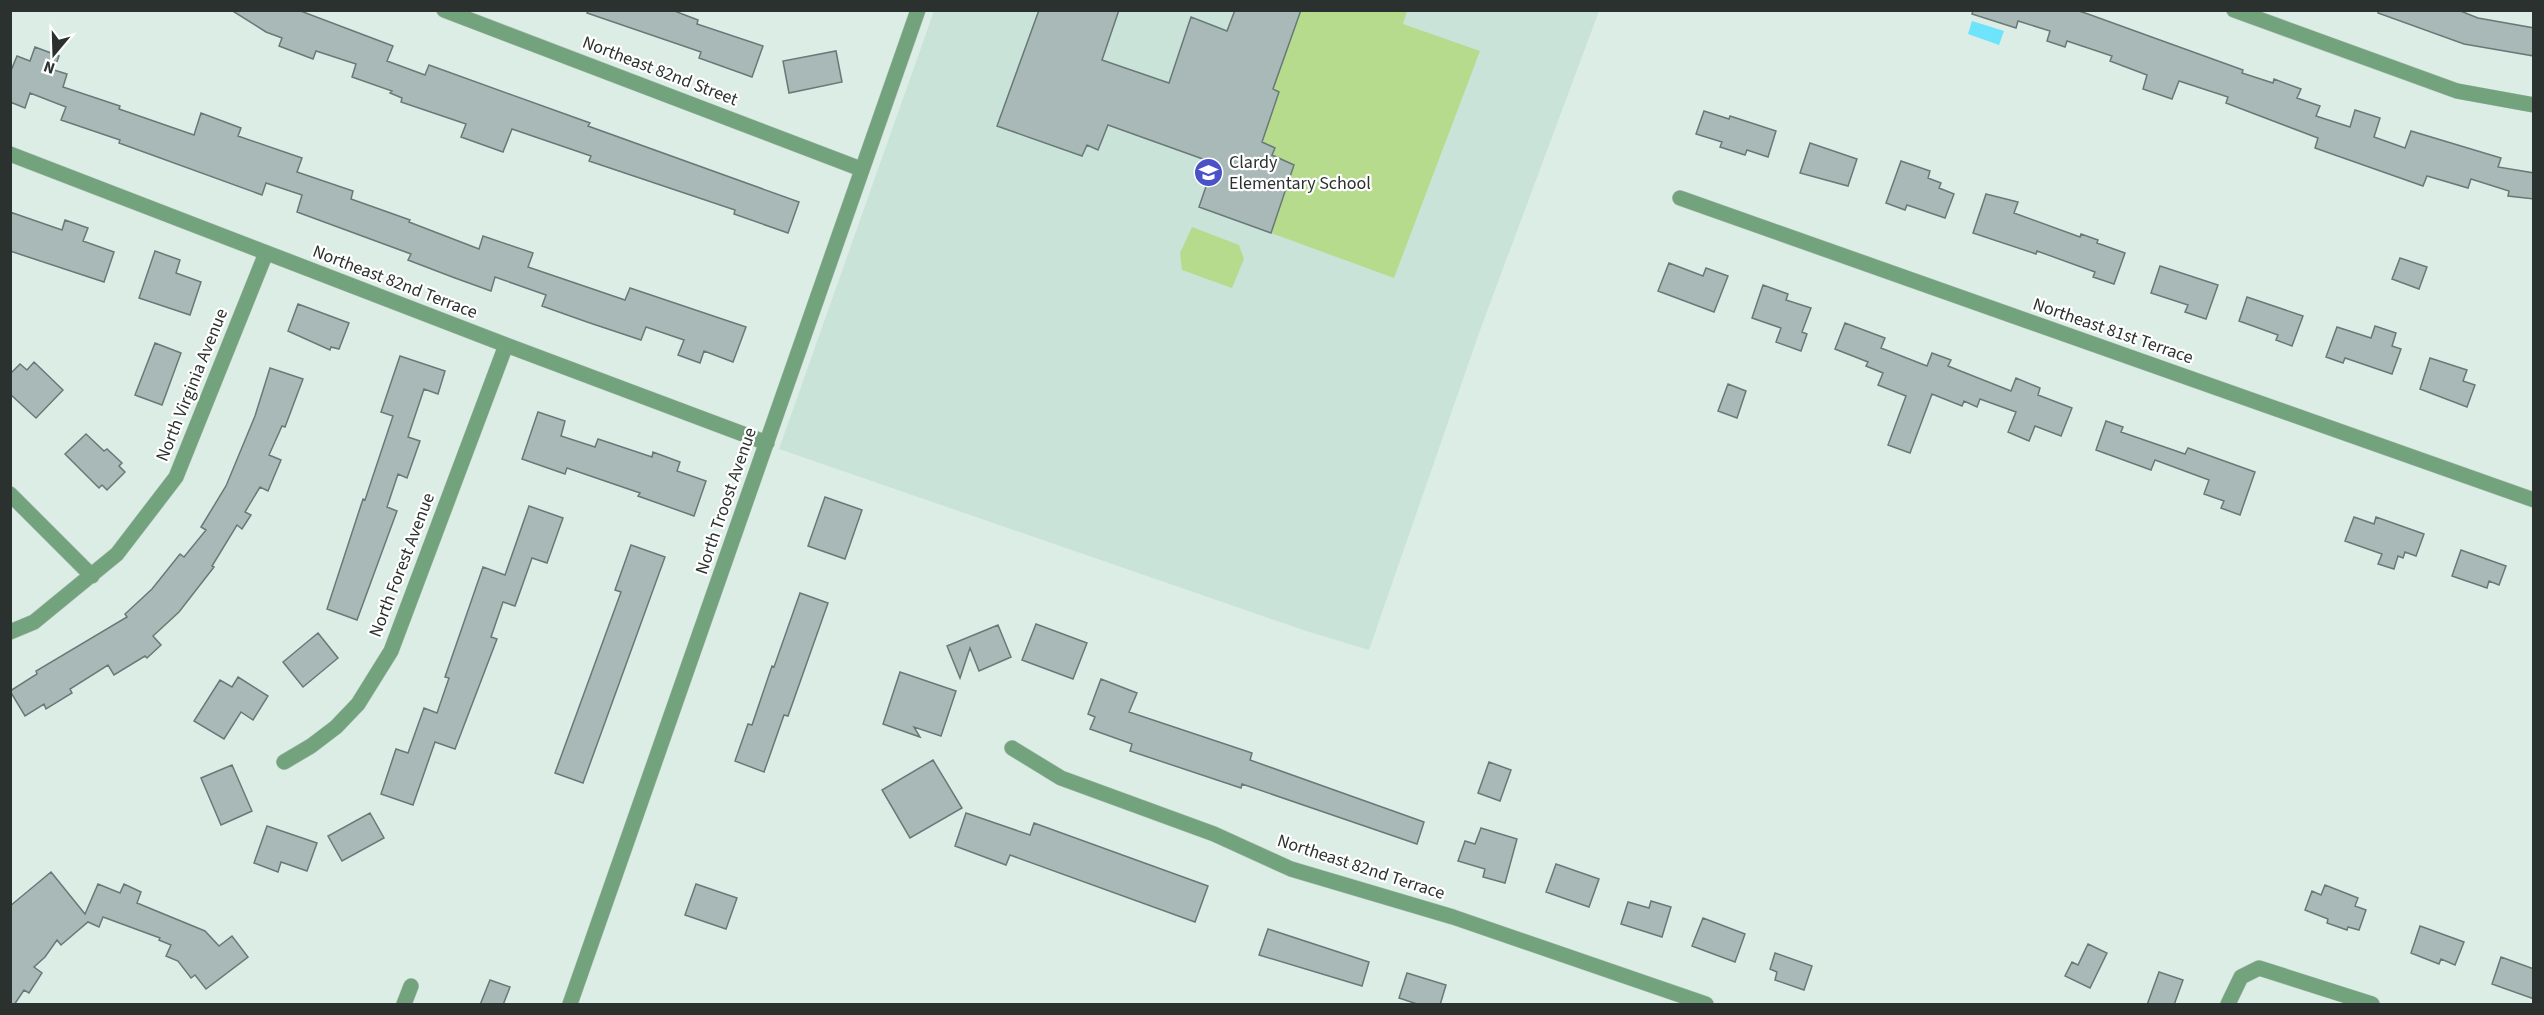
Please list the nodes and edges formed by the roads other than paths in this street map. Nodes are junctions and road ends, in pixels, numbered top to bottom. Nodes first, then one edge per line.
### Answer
1 (444, 10) edge
2 (918, 10) edge
3 (2234, 10) edge
4 (2534, 105) edge
5 (10, 154) edge
6 (861, 169) junction
7 (1680, 198) dead end
8 (266, 253) junction
9 (506, 345) junction
10 (767, 443) junction
11 (10, 494) edge
12 (2534, 500) edge
13 (92, 576) junction
14 (10, 632) edge
15 (1012, 748) dead end
16 (284, 762) dead end
17 (411, 986) dead end
18 (405, 1005) edge
19 (570, 1005) edge
20 (1706, 1005) edge
21 (2228, 1005) edge
22 (2372, 1005) edge

1 - 6 street, Northeast 82nd Street
2 - 6 street, North Troost Avenue
3 - 4 street
5 - 8 street, Northeast 82nd Terrace
6 - 10 street, North Troost Avenue
7 - 12 street, Northeast 81st Terrace
8 - 9 street, Northeast 82nd Terrace
8 - 13 street, North Virginia Avenue
9 - 10 street, Northeast 82nd Terrace
9 - 16 street, North Forest Avenue
10 - 19 street, North Troost Avenue
11 - 13 street
13 - 14 street, North Virginia Avenue
15 - 20 street, Northeast 82nd Terrace
17 - 18 street
21 - 22 street

